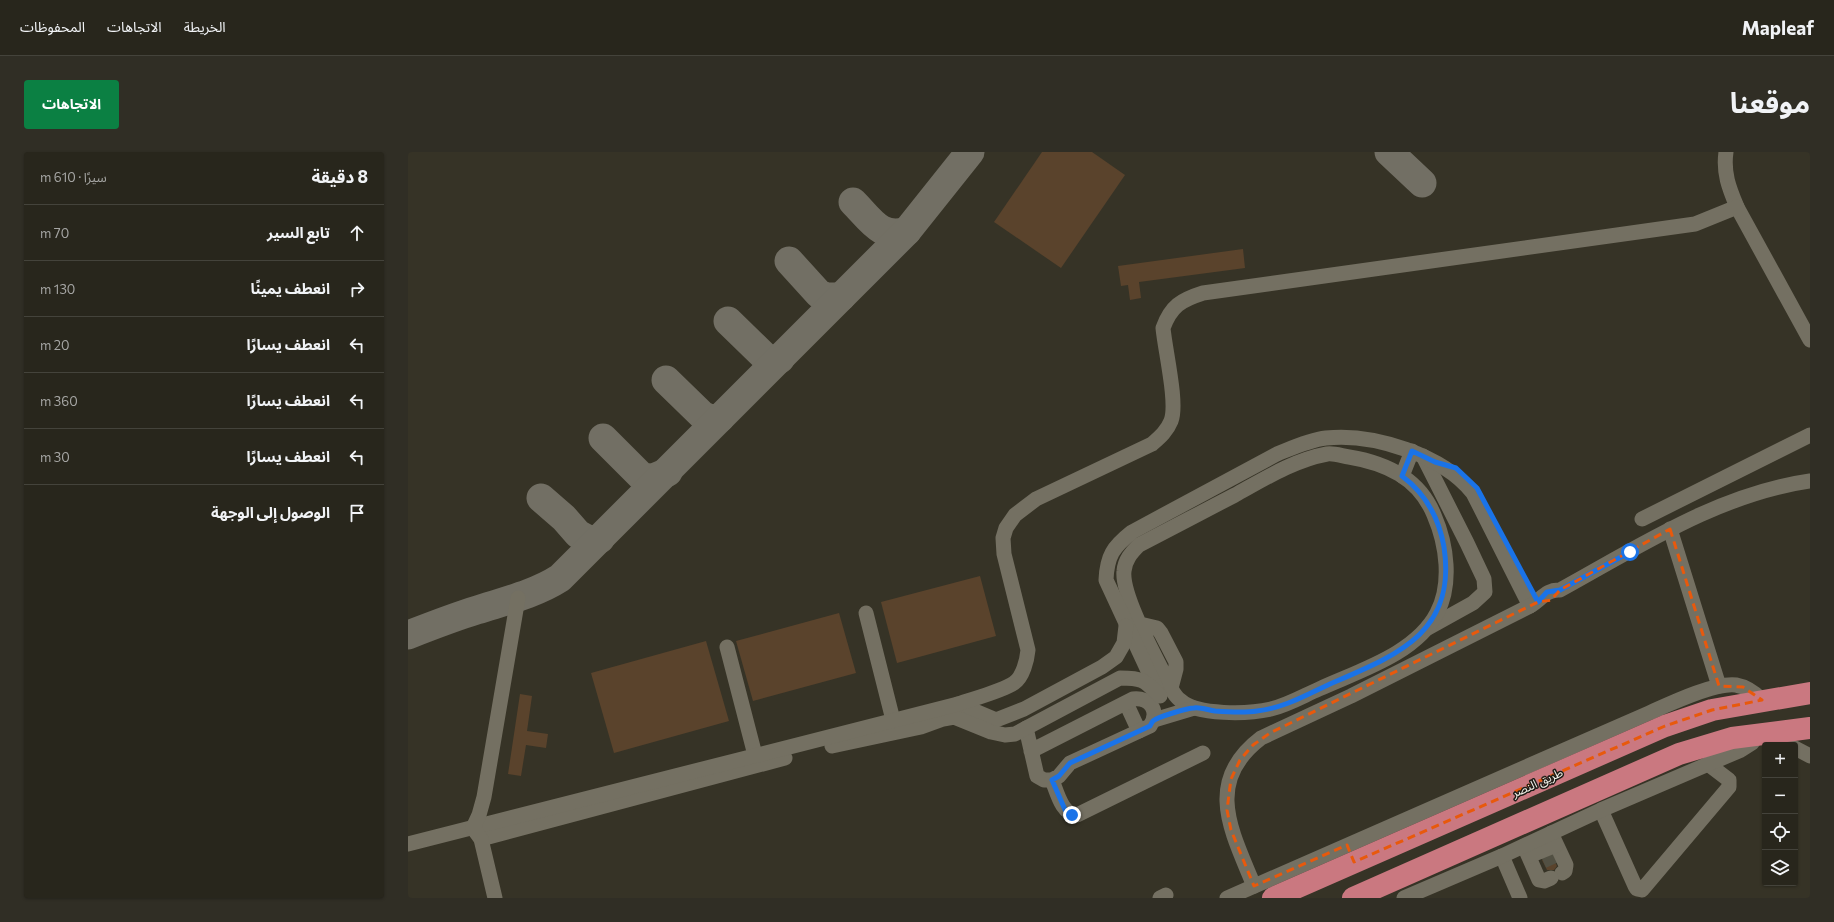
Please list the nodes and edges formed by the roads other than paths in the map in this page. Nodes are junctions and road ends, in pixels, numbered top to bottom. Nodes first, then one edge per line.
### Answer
1 (1726, 152) edge
2 (1737, 207) junction
3 (1810, 340) edge
4 (1810, 435) edge
5 (1326, 438) junction
6 (1329, 454) junction
7 (1424, 457) junction
8 (1402, 476) junction
9 (1810, 481) edge
10 (1199, 495) junction
11 (1207, 510) junction
12 (1642, 519) dead end
13 (1670, 529) junction
14 (518, 598) dead end
15 (1534, 604) junction
16 (1125, 605) junction
17 (866, 613) dead end
18 (1133, 625) junction
19 (1425, 629) junction
20 (727, 647) dead end
21 (1719, 686) junction
22 (1810, 693) edge
23 (1163, 694) junction
24 (1762, 700) junction
25 (1126, 703) junction
26 (958, 704) junction
27 (1064, 708) junction
28 (1194, 708) junction
29 (893, 720) junction
30 (1154, 720) junction
31 (1026, 728) junction
32 (1810, 728) edge
33 (1072, 730) junction
34 (1138, 731) junction
35 (1763, 733) junction
36 (1782, 742) edge
37 (1798, 750) edge
38 (1031, 751) junction
39 (1203, 753) dead end
40 (755, 755) junction
41 (1810, 756) edge
42 (1708, 764) junction
43 (1052, 780) junction
44 (1601, 810) junction
45 (477, 833) junction
46 (408, 844) edge
47 (1351, 854) junction
48 (1502, 856) junction
49 (1254, 886) junction
50 (495, 898) edge
51 (1227, 898) edge
52 (1273, 898) edge
53 (1353, 898) edge
54 (1404, 898) edge
55 (1520, 898) edge

1 - 2 street
2 - 3 street
2 - 26 street
4 - 12 street
5 - 6 street
5 - 7 street
5 - 10 street
6 - 8 street
6 - 11 street
7 - 8 street
7 - 15 street
7 - 19 street
8 - 19 street
9 - 13 street
10 - 11 street
10 - 16 street
11 - 16 street
13 - 15 street
13 - 21 street
14 - 45 street
15 - 49 street
16 - 18 street
17 - 29 street
18 - 23 street
18 - 23 street
18 - 26 street
19 - 28 street
20 - 40 street
21 - 24 street
21 - 47 street
22 - 24 highway, طريق النصر
23 - 25 street
23 - 27 street
23 - 28 street
23 - 30 street
24 - 47 highway, طريق النصر
25 - 33 street
25 - 34 street
26 - 29 street
27 - 31 street
27 - 33 street
28 - 30 street
29 - 40 street
30 - 34 street
31 - 38 street
31 - 45 street
32 - 35 highway
33 - 38 street
34 - 43 street
35 - 36 street
35 - 42 street
35 - 53 highway
37 - 41 street
38 - 43 street
39 - 43 street
40 - 45 street
42 - 44 street
42 - 44 street
44 - 48 street
45 - 46 street
45 - 50 street
47 - 49 street
47 - 52 highway, طريق النصر
48 - 54 street
48 - 55 street
49 - 51 street

